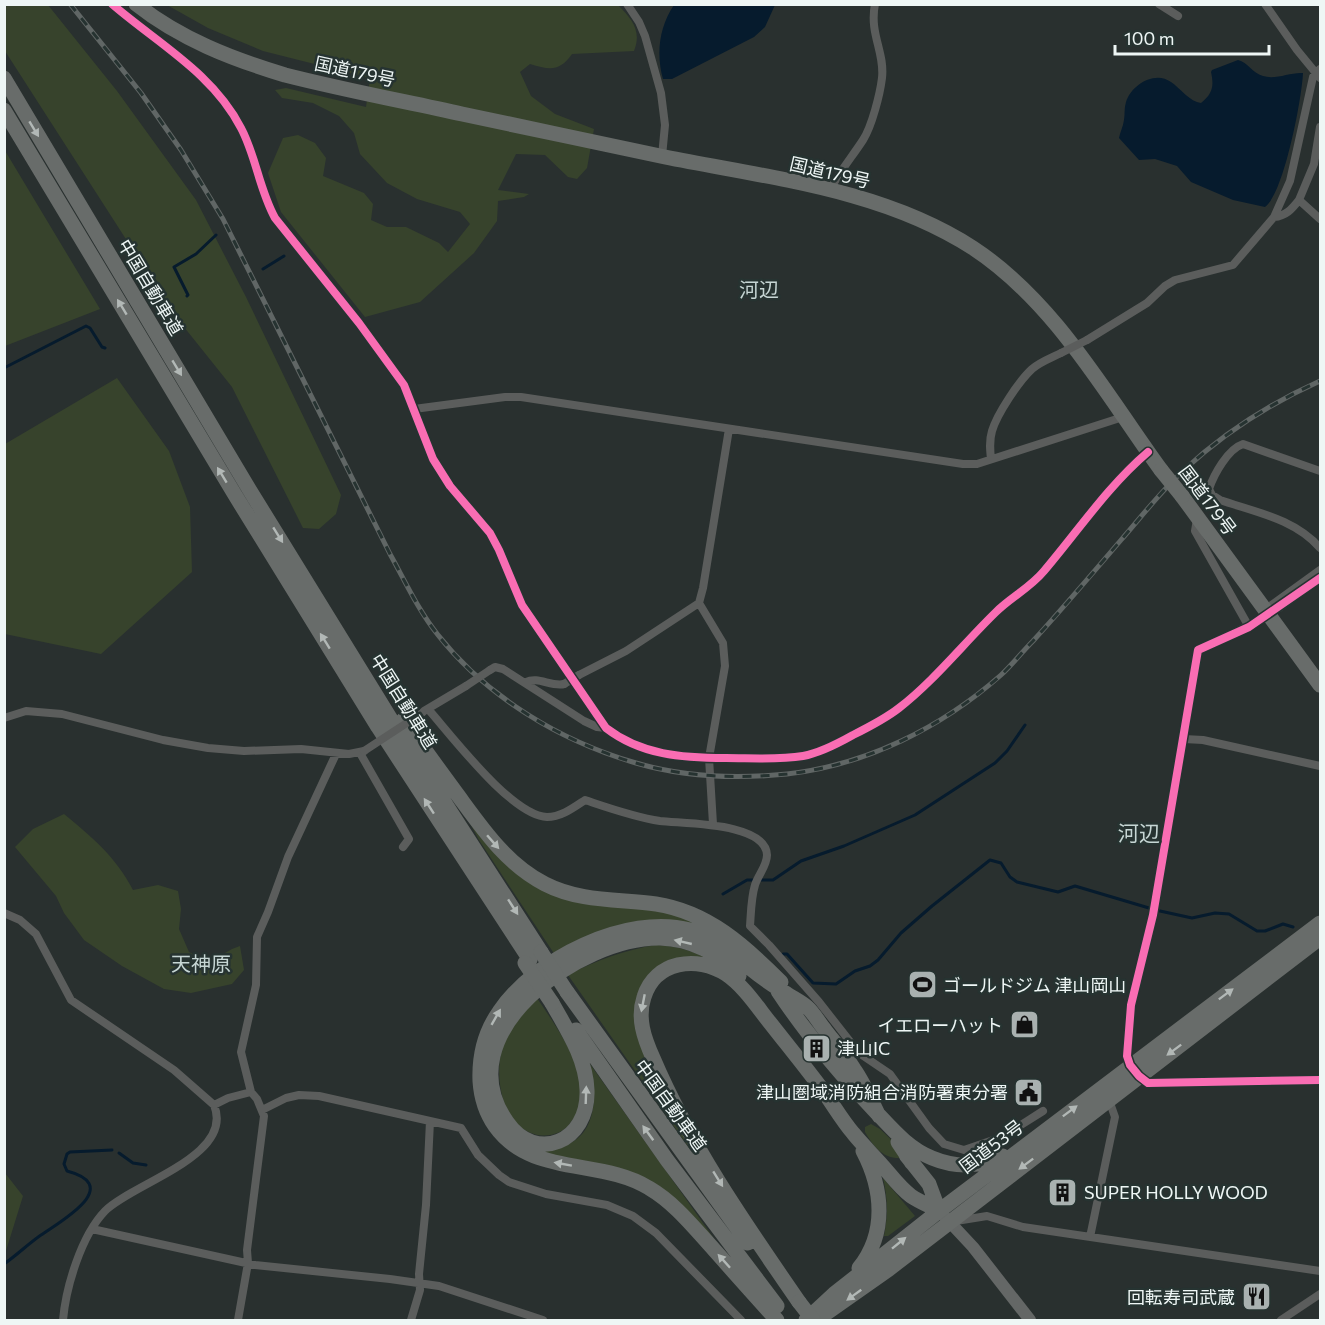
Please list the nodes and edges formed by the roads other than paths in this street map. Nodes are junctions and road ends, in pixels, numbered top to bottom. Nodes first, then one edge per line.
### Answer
1 (112, 4) edge
2 (136, 4) edge
3 (627, 4) edge
4 (875, 4) edge
5 (1159, 4) edge
6 (1265, 4) edge
7 (1178, 16) dead end
8 (1319, 73) edge
9 (4, 78) edge
10 (4, 110) edge
11 (1320, 127) edge
12 (1320, 134) edge
13 (662, 156) junction
14 (830, 190) junction
15 (1299, 200) junction
16 (1274, 217) junction
17 (1320, 219) edge
18 (414, 409) junction
19 (1123, 417) junction
20 (729, 429) junction
21 (1148, 452) junction
22 (991, 459) junction
23 (1320, 471) edge
24 (1197, 518) junction
25 (1320, 548) edge
26 (1320, 570) edge
27 (1320, 578) edge
28 (699, 603) junction
29 (1268, 613) junction
30 (334, 626) junction
31 (1249, 627) junction
32 (526, 682) junction
33 (1320, 685) edge
34 (425, 711) junction
35 (4, 718) edge
36 (606, 728) junction
37 (1184, 739) junction
38 (362, 752) junction
39 (336, 754) junction
40 (709, 758) junction
41 (1320, 766) edge
42 (713, 824) junction
43 (403, 847) dead end
44 (4, 913) edge
45 (1320, 923) edge
46 (1320, 938) edge
47 (532, 958) junction
48 (745, 964) junction
49 (776, 987) junction
50 (558, 998) junction
51 (751, 1000) junction
52 (807, 1007) junction
53 (785, 1024) junction
54 (1134, 1071) junction
55 (1320, 1080) edge
56 (835, 1086) junction
57 (251, 1092) junction
58 (1109, 1100) junction
59 (214, 1105) junction
60 (262, 1110) junction
61 (1043, 1111) dead end
62 (879, 1116) junction
63 (430, 1121) junction
64 (852, 1133) junction
65 (1037, 1135) junction
66 (912, 1163) junction
67 (881, 1164) junction
68 (944, 1216) junction
69 (92, 1228) junction
70 (1090, 1237) junction
71 (248, 1263) junction
72 (1320, 1270) edge
73 (420, 1283) junction
74 (834, 1294) junction
75 (1320, 1294) edge
76 (788, 1313) edge
77 (63, 1320) edge
78 (238, 1320) edge
79 (411, 1320) edge
80 (543, 1320) edge
81 (741, 1320) edge
82 (806, 1320) edge
83 (815, 1320) edge
84 (1030, 1320) edge
85 (1281, 1320) edge

1 - 18 street
2 - 13 highway, 国道179号
3 - 13 street
4 - 14 street
5 - 7 street
6 - 8 street
8 - 16 street
9 -> 30 highway, 中国自動車道
47 -> 10 highway, 中国自動車道
11 - 12 street
12 - 15 street
13 - 14 highway, 国道179号
14 - 19 highway, 国道179号
15 - 16 street
15 - 17 street
16 - 22 street, bridge
18 - 20 street
18 - 36 street
19 - 21 highway, 国道179号
19 - 22 street
20 - 22 street
20 - 28 street
21 - 24 highway, 国道179号, bridge
21 - 40 street
23 - 25 street
24 - 29 highway, 国道179号
24 - 31 street
26 - 29 street
27 - 29 street
28 - 32 street, bridge
28 - 40 street
29 - 31 street
29 - 33 highway, 国道179号
30 -> 47 highway, 中国自動車道
30 -> 48 highway
31 - 37 street
32 - 34 street, bridge
32 - 36 street
34 - 38 street, bridge
34 - 42 street
35 - 39 street
36 - 40 street
37 - 41 street
37 - 54 street
38 - 39 street
38 - 43 street
39 - 57 street
40 - 42 street
42 - 61 street
44 - 59 street
54 -> 45 highway, 国道53号
46 -> 54 highway, 国道53号
47 - 50 highway, 中国自動車道
48 - 49 highway
48 -> 50 highway
48 - 51 highway
48 - 52 highway
48 - 53 highway
76 -> 48 highway
49 - 52 highway
49 - 53 highway
49 - 62 highway
50 - 76 highway, 中国自動車道
51 - 53 highway
51 - 64 highway
51 -> 76 highway
52 - 62 highway
53 - 56 highway
54 - 55 street
54 - 58 highway, 国道53号
65 -> 54 highway, 国道53号
56 - 62 highway
56 - 64 highway
56 - 66 highway
56 - 67 highway
57 - 59 street
57 - 60 street
58 -> 68 highway, 国道53号
58 - 70 street
59 - 69 street
60 - 63 street
60 - 71 street
62 - 65 highway
62 - 66 highway
63 - 73 street
63 - 81 street
64 - 67 highway
64 - 74 highway
65 - 68 highway, 国道53号
66 - 68 highway
67 - 68 highway
68 - 70 street
74 -> 68 highway, 国道53号
68 -> 83 highway, 国道53号
68 - 84 street
69 - 71 street
69 - 77 street
70 - 72 street
71 - 73 street
71 - 78 street
73 - 79 street
73 - 80 street
74 - 82 highway, 国道53号
75 - 85 street
76 - 82 highway, 中国自動車道
76 - 83 highway, bridge

